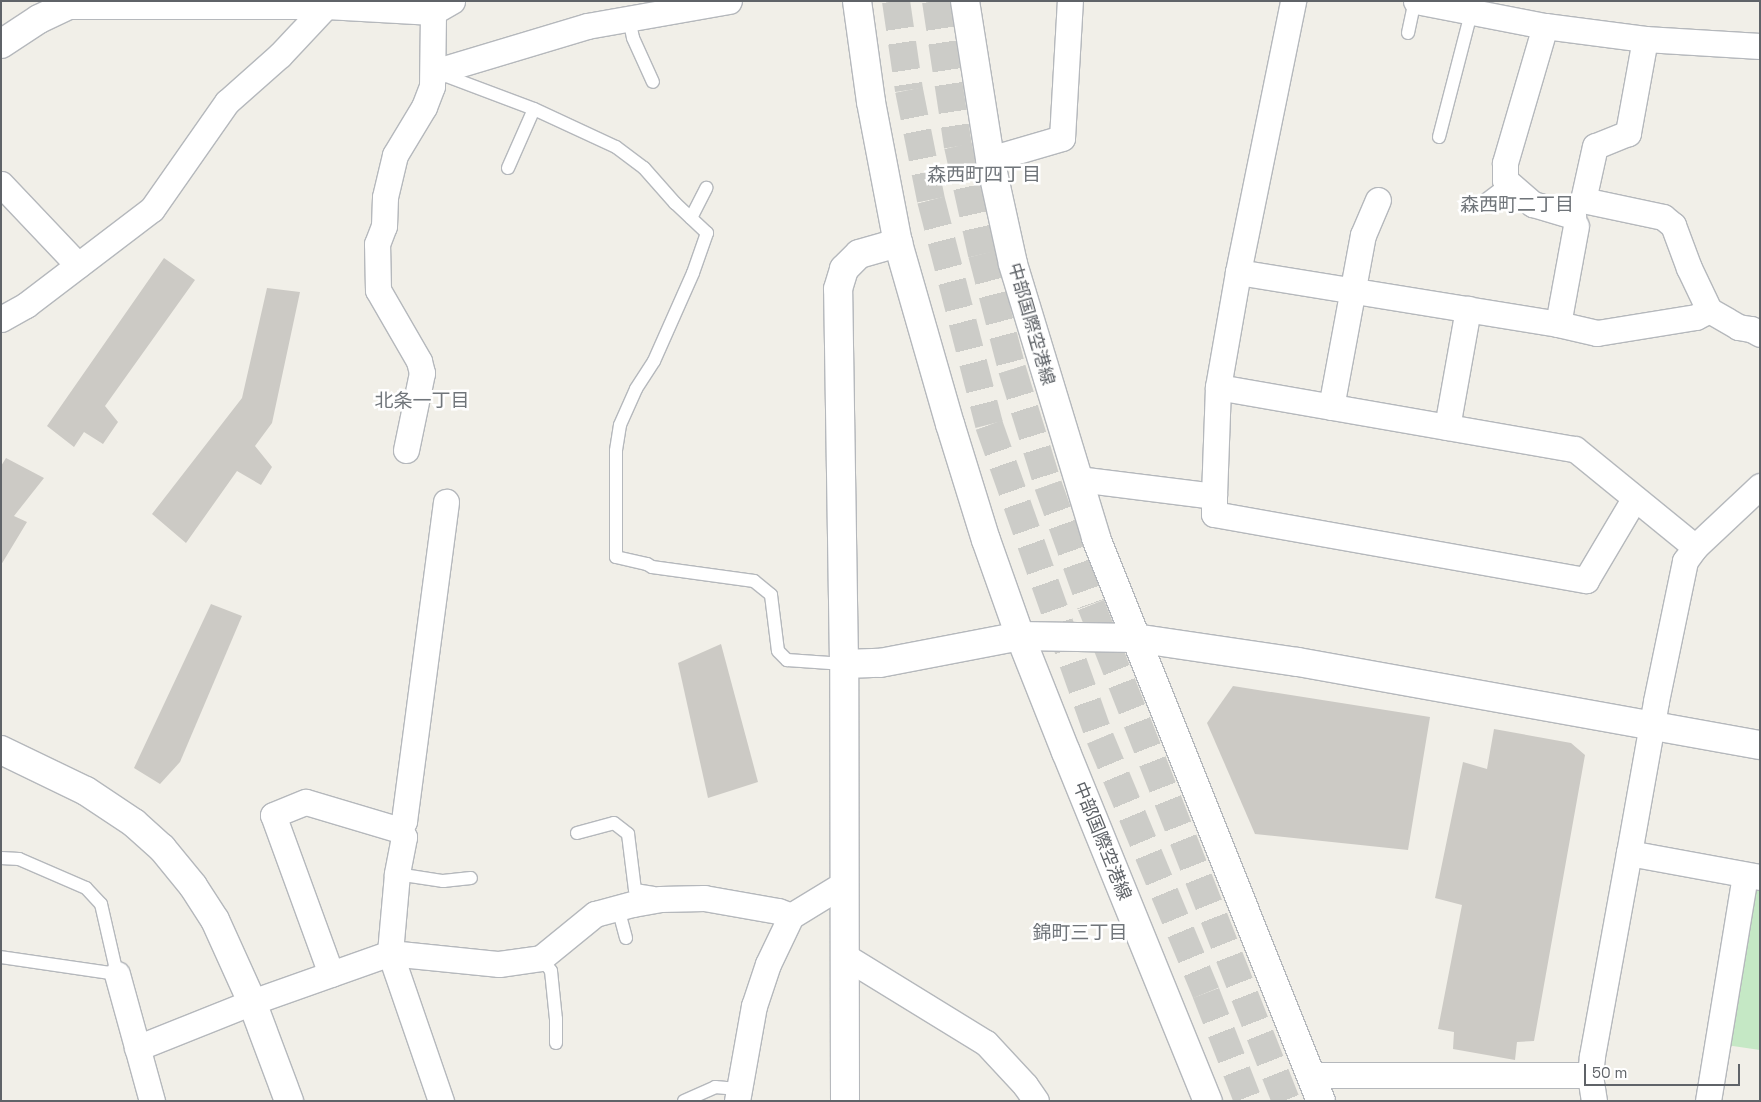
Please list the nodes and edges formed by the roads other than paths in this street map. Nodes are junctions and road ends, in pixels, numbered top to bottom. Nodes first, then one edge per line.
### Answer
1 (729, 1) edge
2 (856, 1) edge
3 (965, 1) edge
4 (1070, 1) edge
5 (1293, 1) edge
6 (1415, 1) edge
7 (326, 6) junction
8 (56, 7) edge
9 (443, 7) edge
10 (1516, 11) edge
11 (1471, 13) junction
12 (629, 19) junction
13 (1546, 26) junction
14 (1408, 33) dead end
15 (1645, 39) junction
16 (1, 44) edge
17 (1760, 46) edge
18 (434, 72) junction
19 (653, 82) dead end
20 (534, 109) junction
21 (1439, 137) dead end
22 (990, 159) junction
23 (508, 168) dead end
24 (1505, 180) junction
25 (1, 184) edge
26 (706, 188) dead end
27 (1378, 200) dead end
28 (1476, 208) dead end
29 (692, 218) junction
30 (898, 243) junction
31 (78, 265) junction
32 (1238, 272) junction
33 (1352, 290) junction
34 (1468, 309) junction
35 (1709, 310) junction
36 (1, 319) edge
37 (1558, 324) junction
38 (1760, 334) edge
39 (1218, 387) junction
40 (1331, 407) junction
41 (1447, 427) junction
42 (406, 450) dead end
43 (1078, 479) junction
44 (1760, 486) edge
45 (1214, 496) junction
46 (1634, 499) junction
47 (446, 502) dead end
48 (1695, 548) junction
49 (1020, 636) junction
50 (1135, 638) junction
51 (844, 664) junction
52 (1653, 727) junction
53 (1760, 745) edge
54 (1, 750) edge
55 (400, 830) junction
56 (577, 833) dead end
57 (1630, 853) junction
58 (1, 858) edge
59 (397, 874) junction
60 (1752, 876) edge
61 (471, 878) dead end
62 (845, 883) junction
63 (660, 899) junction
64 (618, 908) junction
65 (791, 916) junction
66 (626, 938) dead end
67 (390, 953) junction
68 (1, 957) edge
69 (846, 957) junction
70 (541, 958) junction
71 (117, 974) junction
72 (330, 974) junction
73 (252, 1002) junction
74 (556, 1043) dead end
75 (137, 1048) junction
76 (1312, 1075) junction
77 (1590, 1075) junction
78 (738, 1095) edge
79 (152, 1101) edge
80 (288, 1101) edge
81 (441, 1101) edge
82 (684, 1101) edge
83 (845, 1101) edge
84 (1036, 1101) edge
85 (1208, 1101) edge
86 (1320, 1101) edge
87 (1594, 1101) edge
88 (1708, 1101) edge

1 - 12 street
2 - 30 main road, 中部国際空港線
3 - 22 main road, 中部国際空港線
4 - 22 street
5 - 32 street
6 - 11 street
6 - 14 lane
7 - 8 street
7 - 9 street
7 - 31 street
8 - 16 main road
9 - 18 street
10 - 11 street
10 - 13 street
11 - 21 lane
12 - 18 street
12 - 19 lane
13 - 15 street
13 - 24 street
15 - 17 street
15 - 35 street
18 - 20 lane
18 - 42 street
20 - 23 lane
20 - 29 lane
22 - 43 main road, 中部国際空港線
24 - 28 lane
24 - 37 street
25 - 31 street
26 - 29 lane
27 - 33 street
29 - 51 lane
30 - 49 main road, 中部国際空港線
30 - 51 main road
31 - 36 street
32 - 33 street
32 - 39 street
33 - 34 street
33 - 40 street
34 - 37 street
34 - 41 street
35 - 37 street
35 - 38 street
39 - 40 street
39 - 45 street
40 - 41 street
41 - 46 street
43 - 45 street
43 - 50 main road, 中部国際空港線
44 - 48 street
45 - 46 street
46 - 48 street
47 - 55 street
48 - 52 street
49 - 50 main road
49 - 51 main road
49 - 85 main road, 中部国際空港線
50 - 52 main road
50 - 76 main road, 中部国際空港線
51 - 62 main road
52 - 53 main road
52 - 57 street
54 - 73 main road
55 - 59 street
55 - 72 street
56 - 63 lane
57 - 60 street
57 - 77 street
58 - 71 lane
59 - 61 lane
59 - 67 street
60 - 88 street
62 - 65 street
62 - 69 main road
63 - 64 street
63 - 65 street
64 - 66 lane
64 - 70 street
65 - 78 street
67 - 70 street
67 - 72 street
67 - 81 street
68 - 71 lane
69 - 83 main road
69 - 84 street
70 - 74 lane
71 - 75 street
72 - 73 street
73 - 75 street
73 - 80 main road
75 - 79 street
76 - 77 street
76 - 86 main road, 中部国際空港線
77 - 87 street
78 - 82 lane

